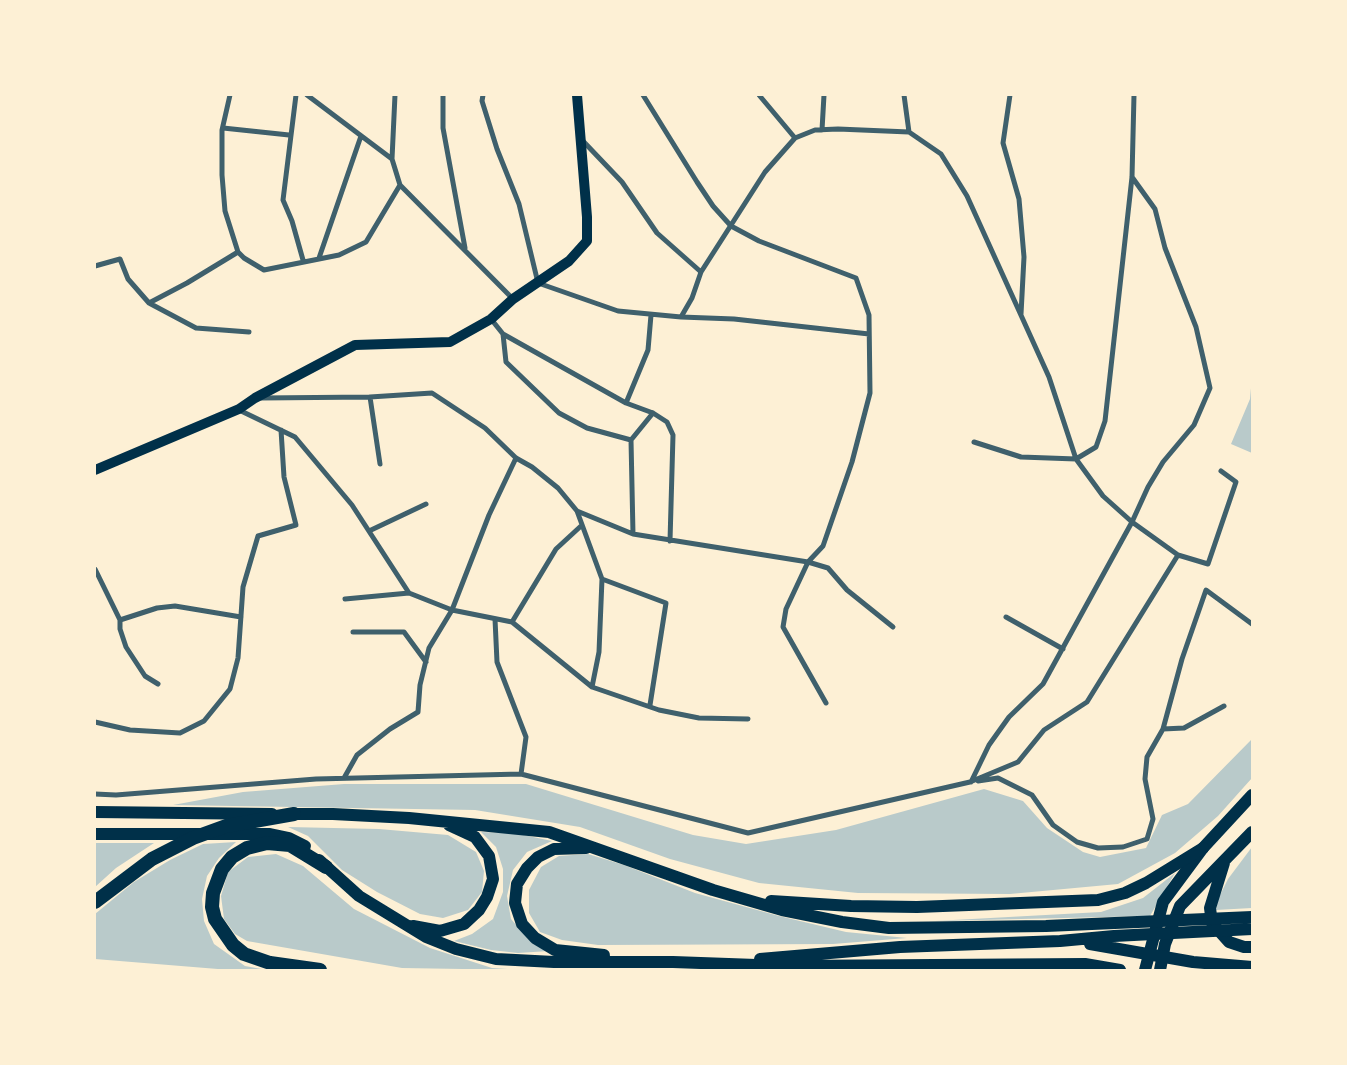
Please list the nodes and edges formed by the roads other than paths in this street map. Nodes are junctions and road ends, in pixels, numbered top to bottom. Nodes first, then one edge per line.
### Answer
1 (230, 95) edge
2 (296, 95) edge
3 (307, 95) edge
4 (394, 95) edge
5 (443, 95) edge
6 (483, 95) edge
7 (577, 95) edge
8 (651, 95) edge
9 (759, 95) edge
10 (824, 95) edge
11 (904, 95) edge
12 (1010, 95) edge
13 (1134, 95) edge
14 (644, 96) edge
15 (223, 128) junction
16 (822, 130) junction
17 (909, 132) junction
18 (289, 135) junction
19 (361, 136) junction
20 (580, 138) junction
21 (795, 138) junction
22 (392, 159) junction
23 (1132, 177) junction
24 (400, 185) junction
25 (731, 226) junction
26 (465, 248) junction
27 (238, 252) junction
28 (319, 258) junction
29 (303, 260) junction
30 (95, 266) edge
31 (701, 272) junction
32 (538, 283) junction
33 (513, 298) junction
34 (149, 302) junction
35 (1021, 314) junction
36 (651, 315) junction
37 (681, 318) junction
38 (491, 319) junction
39 (249, 332) dead end
40 (503, 334) junction
41 (869, 334) junction
42 (370, 396) junction
43 (255, 398) junction
44 (626, 403) junction
45 (239, 410) junction
46 (653, 413) junction
47 (281, 430) junction
48 (632, 440) junction
49 (974, 442) dead end
50 (516, 458) junction
51 (1076, 459) junction
52 (380, 464) dead end
53 (95, 470) edge
54 (1222, 471) dead end
55 (426, 504) dead end
56 (577, 511) junction
57 (1132, 522) junction
58 (581, 526) junction
59 (368, 531) junction
60 (633, 534) junction
61 (670, 541) junction
62 (1178, 555) junction
63 (808, 562) junction
64 (95, 569) edge
65 (602, 579) junction
66 (409, 593) junction
67 (345, 599) dead end
68 (452, 610) junction
69 (241, 617) junction
70 (1006, 618) dead end
71 (495, 619) junction
72 (120, 620) junction
73 (512, 622) junction
74 (1252, 624) edge
75 (893, 627) dead end
76 (353, 632) dead end
77 (1063, 648) junction
78 (426, 662) junction
79 (158, 684) dead end
80 (592, 687) junction
81 (826, 703) dead end
82 (650, 705) junction
83 (1224, 706) dead end
84 (748, 719) dead end
85 (95, 722) edge
86 (1163, 729) junction
87 (521, 774) junction
88 (344, 778) junction
89 (970, 782) junction
90 (95, 794) edge
91 (1252, 795) edge
92 (95, 812) edge
93 (294, 814) junction
94 (443, 821) junction
95 (1252, 832) edge
96 (95, 834) edge
97 (1203, 848) junction
98 (598, 849) junction
99 (1226, 858) junction
100 (326, 867) junction
101 (741, 898) junction
102 (95, 902) edge
103 (390, 917) junction
104 (1252, 917) edge
105 (1237, 924) junction
106 (1252, 930) edge
107 (1114, 941) junction
108 (1252, 948) edge
109 (673, 962) junction
110 (710, 964) junction
111 (1252, 967) edge
112 (320, 970) edge
113 (1120, 970) edge
114 (1144, 970) edge
115 (1160, 970) edge

1 - 15 street
2 - 18 street
3 - 19 street
4 - 22 street
5 - 26 street
6 - 32 street
7 - 20 main road
8 - 14 street
9 - 21 street
10 - 16 street
11 - 17 street
12 - 35 street
13 - 23 street
14 - 25 street
15 - 18 street
15 - 27 street
16 - 17 street
16 - 21 street
17 - 35 street
18 - 29 street
19 - 22 street
19 - 28 street
20 - 31 street
20 - 32 main road
21 - 25 street
22 - 24 street
23 - 51 street
23 - 57 street
24 - 26 street
24 - 28 street
25 - 31 street
25 - 41 street
26 - 33 street
27 - 29 street
27 - 34 street
28 - 29 street
30 - 34 street
31 - 37 street
32 - 33 main road
32 - 36 street
33 - 38 main road
34 - 39 street
35 - 51 street
36 - 37 street
36 - 44 street
37 - 41 street
38 - 40 street
38 - 43 main road
40 - 44 street
40 - 48 street
41 - 63 street
42 - 43 street
42 - 50 street
42 - 52 street
43 - 45 main road
44 - 46 street
45 - 47 street
45 - 53 main road
46 - 48 street
46 - 61 street
47 - 59 street
47 - 69 street
48 - 60 street
49 - 51 street
50 - 56 street
50 - 68 street
51 - 57 street
54 - 62 street
55 - 59 street
56 - 58 street
56 - 60 street
57 - 62 street
57 - 77 street
58 - 65 street
58 - 73 street
59 - 66 street
60 - 61 street
61 - 63 street
62 - 89 street
63 - 75 street
63 - 81 street
64 - 72 street
65 - 80 street
65 - 82 street
66 - 67 street
66 - 68 street
68 - 71 street
68 - 78 street
69 - 72 street
69 - 85 street
70 - 77 street
71 - 73 street
71 - 87 street
72 - 79 street
73 - 80 street
74 - 86 street
76 - 78 street
77 - 89 street
78 - 88 street
80 - 82 street
82 - 84 street
83 - 86 street
86 - 89 street
87 - 88 street
87 - 89 street
88 - 90 street
91 - 97 main road
92 - 93 main road
93 - 94 main road
93 - 102 highway
94 - 98 main road
94 - 103 main road
95 - 99 main road
96 - 100 main road
97 - 101 main road
97 - 114 main road
98 - 101 main road
98 - 109 main road
99 - 108 main road
99 - 115 main road
100 - 103 main road
100 - 112 highway
101 - 105 main road
103 - 109 main road
104 - 105 main road
105 - 106 main road
105 - 107 main road
107 - 110 main road
107 - 111 main road
109 - 110 main road
110 - 113 main road

